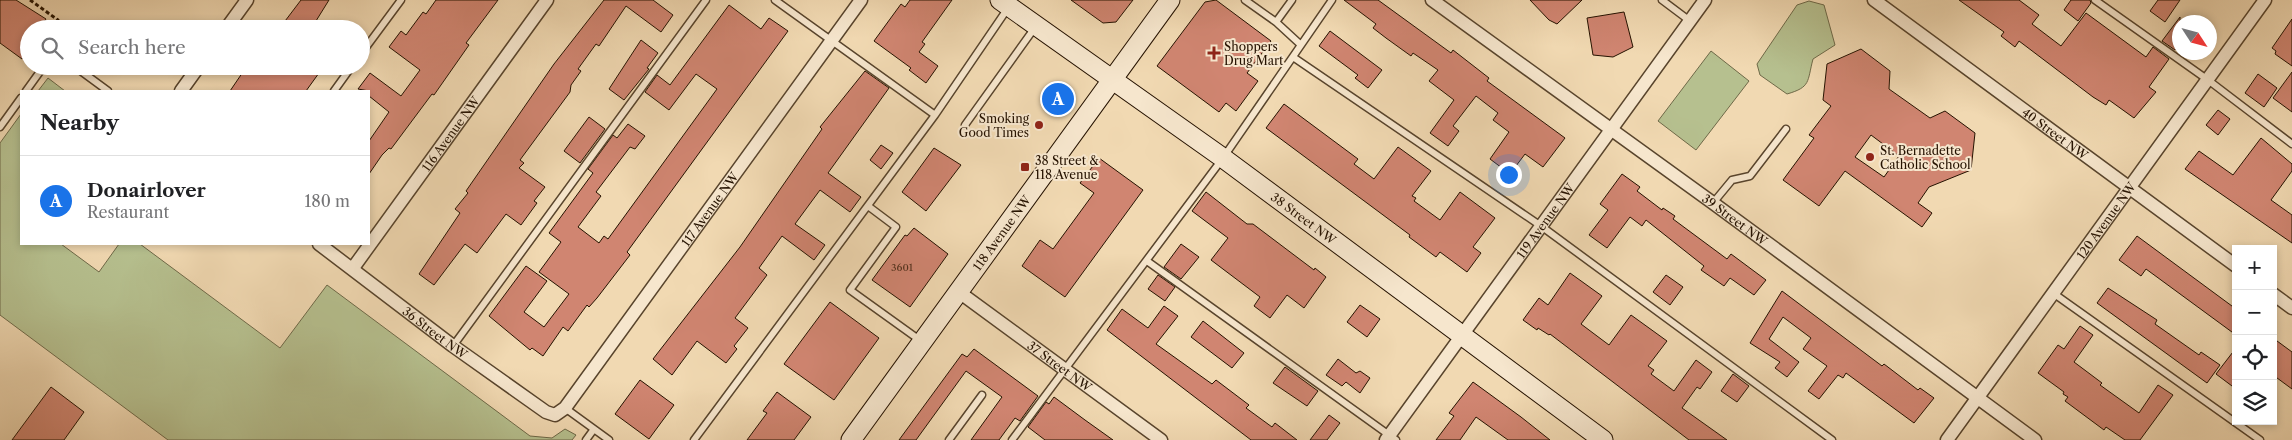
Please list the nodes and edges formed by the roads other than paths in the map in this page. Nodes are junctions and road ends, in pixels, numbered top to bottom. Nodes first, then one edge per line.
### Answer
1 (247, 0) edge
2 (401, 0) edge
3 (548, 0) edge
4 (706, 0) edge
5 (775, 0) edge
6 (861, 0) edge
7 (1170, 0) edge
8 (1245, 0) edge
9 (1292, 0) edge
10 (1332, 0) edge
11 (1432, 0) edge
12 (1662, 0) edge
13 (1705, 0) edge
14 (1874, 0) edge
15 (2095, 0) edge
16 (2265, 0) edge
17 (1008, 2) edge
18 (233, 20) edge
19 (1690, 21) junction
20 (1276, 22) junction
21 (1037, 26) junction
22 (832, 41) junction
23 (370, 42) edge
24 (1301, 45) junction
25 (1293, 57) junction
26 (38, 75) edge
27 (86, 75) edge
28 (193, 75) edge
29 (346, 75) edge
30 (1113, 78) junction
31 (2208, 80) junction
32 (27, 90) edge
33 (107, 90) edge
34 (182, 90) edge
35 (335, 90) edge
36 (20, 99) edge
37 (935, 115) junction
38 (965, 124) dead end
39 (0, 127) edge
40 (1786, 129) dead end
41 (1610, 130) junction
42 (2292, 144) edge
43 (1223, 158) junction
44 (2130, 188) junction
45 (1713, 203) junction
46 (868, 206) junction
47 (1541, 226) junction
48 (320, 245) edge
49 (1147, 261) junction
50 (2232, 263) edge
51 (354, 268) junction
52 (959, 292) junction
53 (2053, 293) junction
54 (2277, 297) edge
55 (2292, 308) edge
56 (1461, 336) junction
57 (923, 342) junction
58 (453, 346) junction
59 (1065, 370) junction
60 (982, 395) dead end
61 (1977, 398) junction
62 (560, 411) junction
63 (594, 429) junction
64 (1390, 438) edge
65 (586, 440) edge
66 (609, 440) edge
67 (694, 440) edge
68 (852, 440) edge
69 (949, 440) edge
70 (1012, 440) edge
71 (1161, 440) edge
72 (1603, 440) edge
73 (1832, 440) edge
74 (1947, 440) edge
75 (2035, 440) edge
76 (2260, 440) edge

1 - 18 street
2 - 23 lane
3 - 51 street, 116 Avenue NW
4 - 58 lane
5 - 22 lane
6 - 22 street, 117 Avenue NW
7 - 30 street, 118 Avenue NW
8 - 20 lane
9 - 20 lane
10 - 24 lane
11 - 41 street, 39 Street NW
12 - 19 lane
13 - 19 street, 119 Avenue NW
14 - 44 street, 40 Street NW
15 - 31 lane
16 - 31 street, 120 Avenue NW
17 - 21 street, 38 Street NW
17 - 37 lane
19 - 41 street, 119 Avenue NW
20 - 24 lane
21 - 30 street, 38 Street NW
21 - 38 lane
22 - 37 lane
22 - 62 street, 117 Avenue NW
24 - 25 lane
25 - 43 lane
25 - 47 lane
26 - 32 lane
27 - 33 lane
28 - 34 street
29 - 35 lane
30 - 43 street, 38 Street NW
30 - 52 street, 118 Avenue NW
31 - 42 lane
31 - 44 street, 120 Avenue NW
36 - 39 lane
37 - 46 lane
40 - 45 lane
41 - 45 street, 39 Street NW
41 - 47 street, 119 Avenue NW
43 - 49 lane
43 - 56 street, 38 Street NW
44 - 50 street, 40 Street NW
44 - 53 street, 120 Avenue NW
45 - 61 street, 39 Street NW
46 - 57 lane
46 - 67 lane
47 - 56 street, 119 Avenue NW
47 - 73 lane
48 - 51 street, 36 Street NW
49 - 59 lane
49 - 64 lane
51 - 58 street, 36 Street NW
52 - 57 street, 118 Avenue NW
52 - 59 street, 37 Street NW
53 - 61 street, 120 Avenue NW
53 - 76 lane
54 - 55 street
56 - 64 street, 119 Avenue NW
56 - 72 street, 38 Street NW
57 - 68 street, 118 Avenue NW
58 - 62 street, 36 Street NW
59 - 70 lane
59 - 71 street, 37 Street NW
60 - 69 lane
61 - 74 street, 120 Avenue NW
61 - 75 street, 39 Street NW
62 - 63 lane
63 - 65 lane
63 - 66 lane

